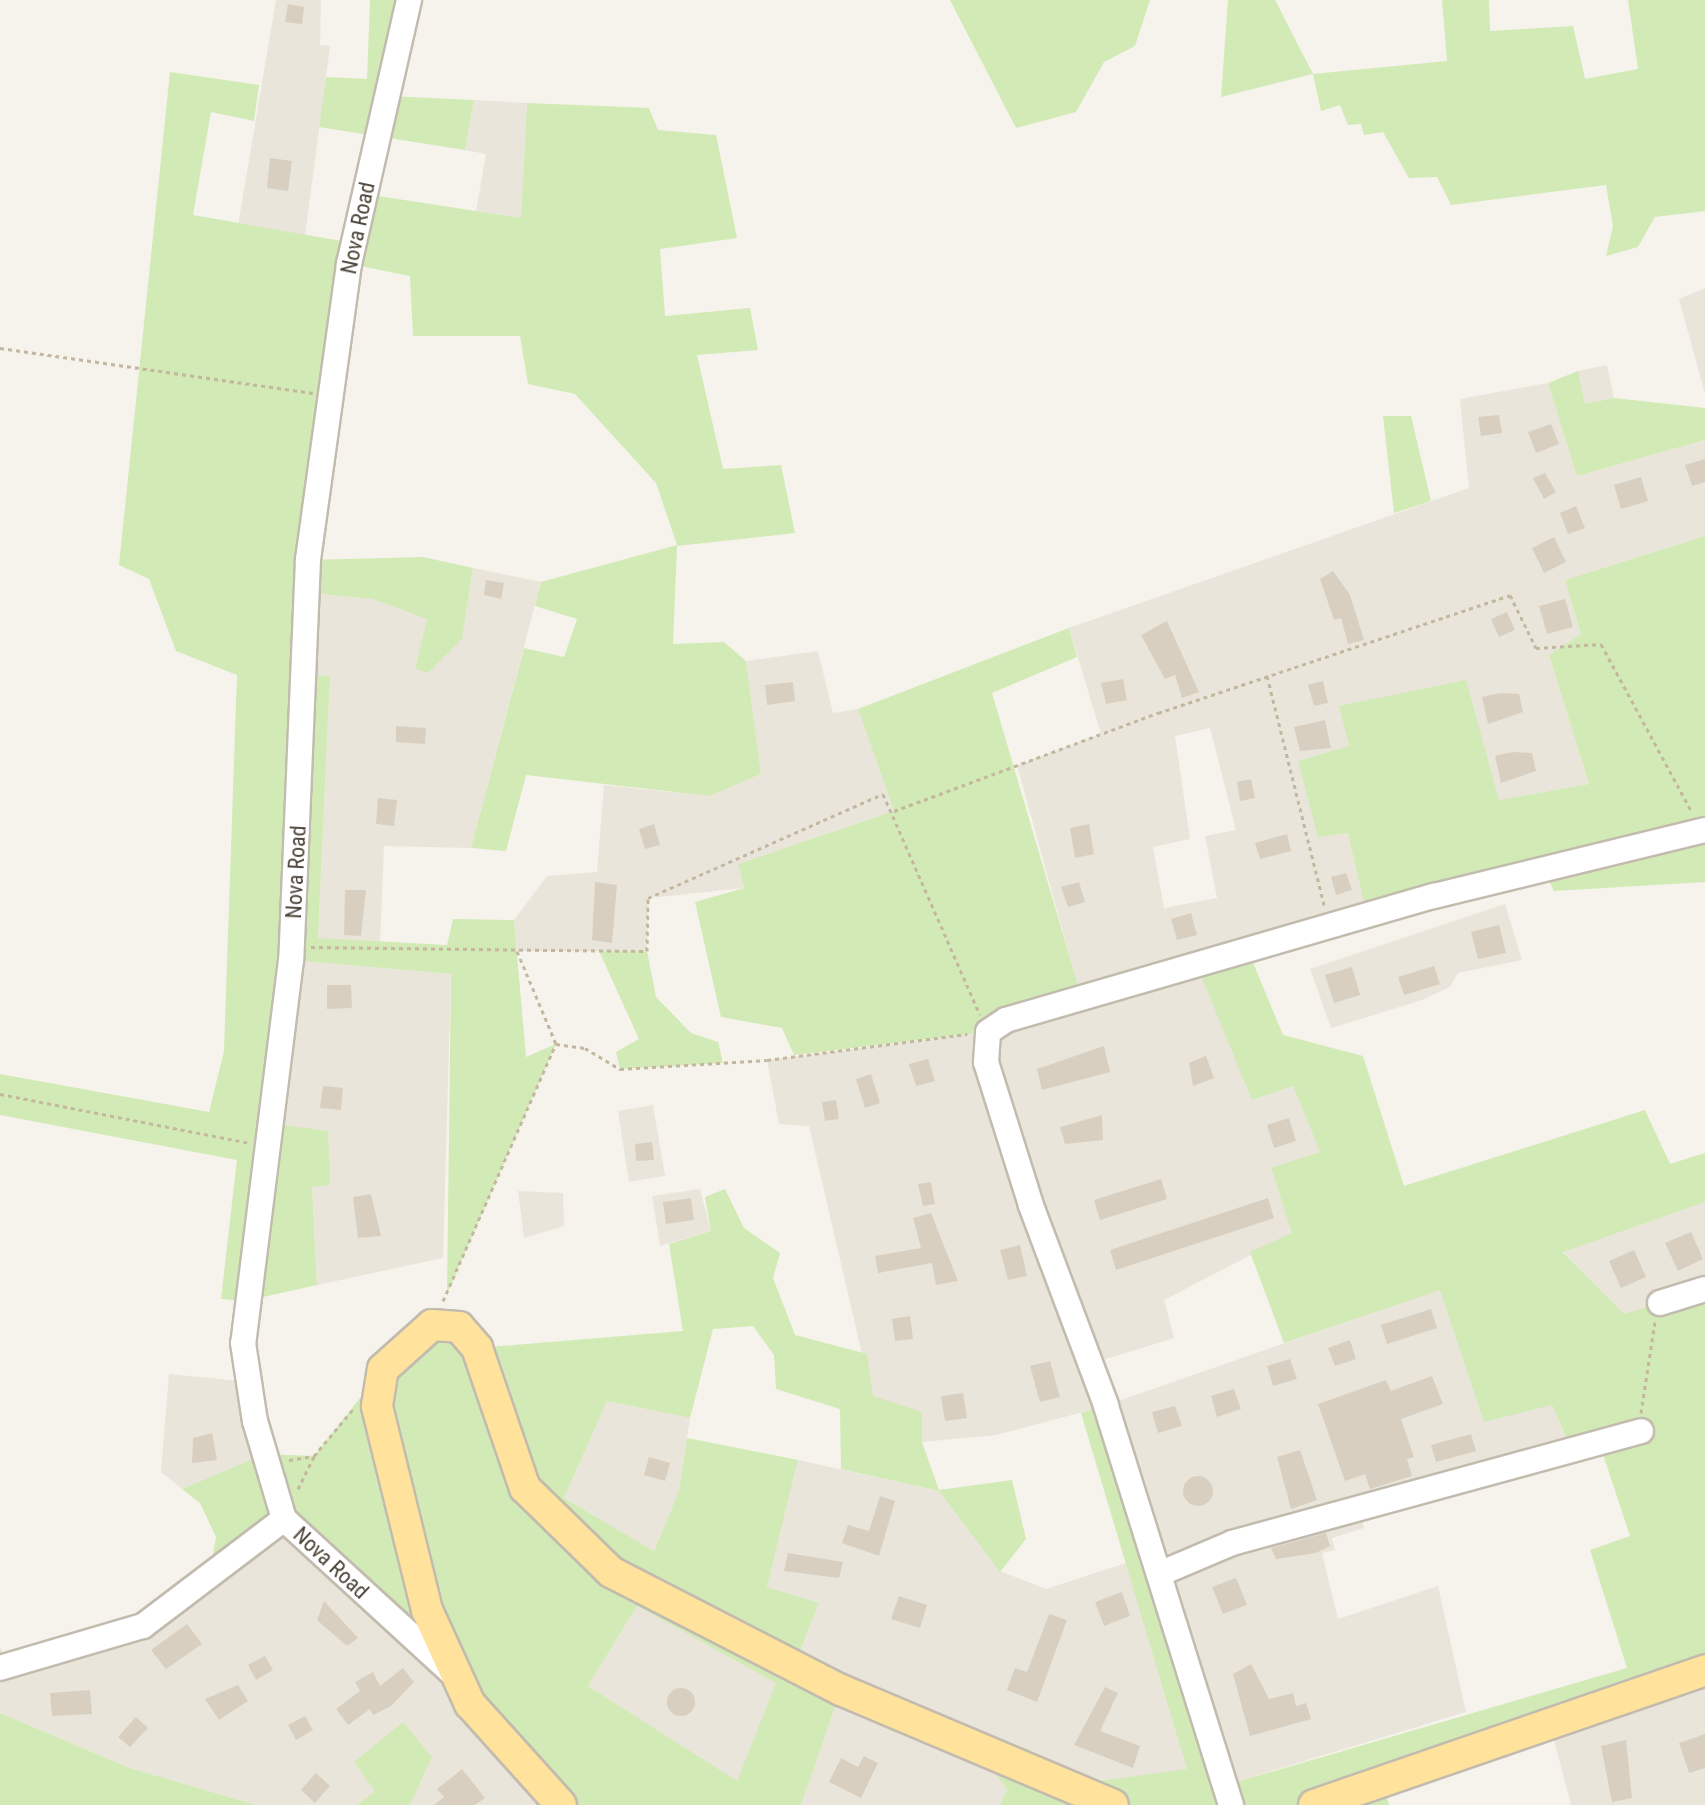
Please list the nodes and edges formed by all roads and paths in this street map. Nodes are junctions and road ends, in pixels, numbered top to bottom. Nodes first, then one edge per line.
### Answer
1 (409, 0) edge
2 (0, 348) edge
3 (329, 396) junction
4 (1267, 676) junction
5 (894, 811) junction
6 (1703, 830) edge
7 (1330, 927) junction
8 (292, 947) junction
9 (517, 951) junction
10 (988, 1032) junction
11 (556, 1044) junction
12 (0, 1094) edge
13 (264, 1146) junction
14 (1705, 1289) edge
15 (1660, 1303) joint
16 (432, 1325) junction
17 (358, 1403) dead end
18 (1641, 1431) joint
19 (264, 1454) junction
20 (314, 1456) junction
21 (284, 1519) junction
22 (1159, 1574) junction
23 (0, 1668) edge
24 (1705, 1670) edge
25 (451, 1672) junction
26 (561, 1805) edge
27 (1113, 1805) edge
28 (1231, 1805) edge
29 (1314, 1805) edge

1 - 3 street, Nova Road
2 - 3 path
3 - 8 street, Nova Road
4 - 5 path
4 - 6 path
4 - 7 path
5 - 9 path
5 - 10 path
6 - 7 street
7 - 10 street
8 - 9 path
8 - 13 street, Nova Road
9 - 11 path
10 - 11 path
10 - 22 street
11 - 16 path
12 - 13 path
13 - 19 street, Nova Road
14 - 15 street
15 - 18 path
16 - 25 main road
16 - 27 main road
17 - 20 path
18 - 22 street
19 - 20 path
19 - 21 street, Nova Road
20 - 21 path
21 - 23 street
21 - 25 street, Nova Road
22 - 28 street
24 - 29 main road
25 - 26 main road

